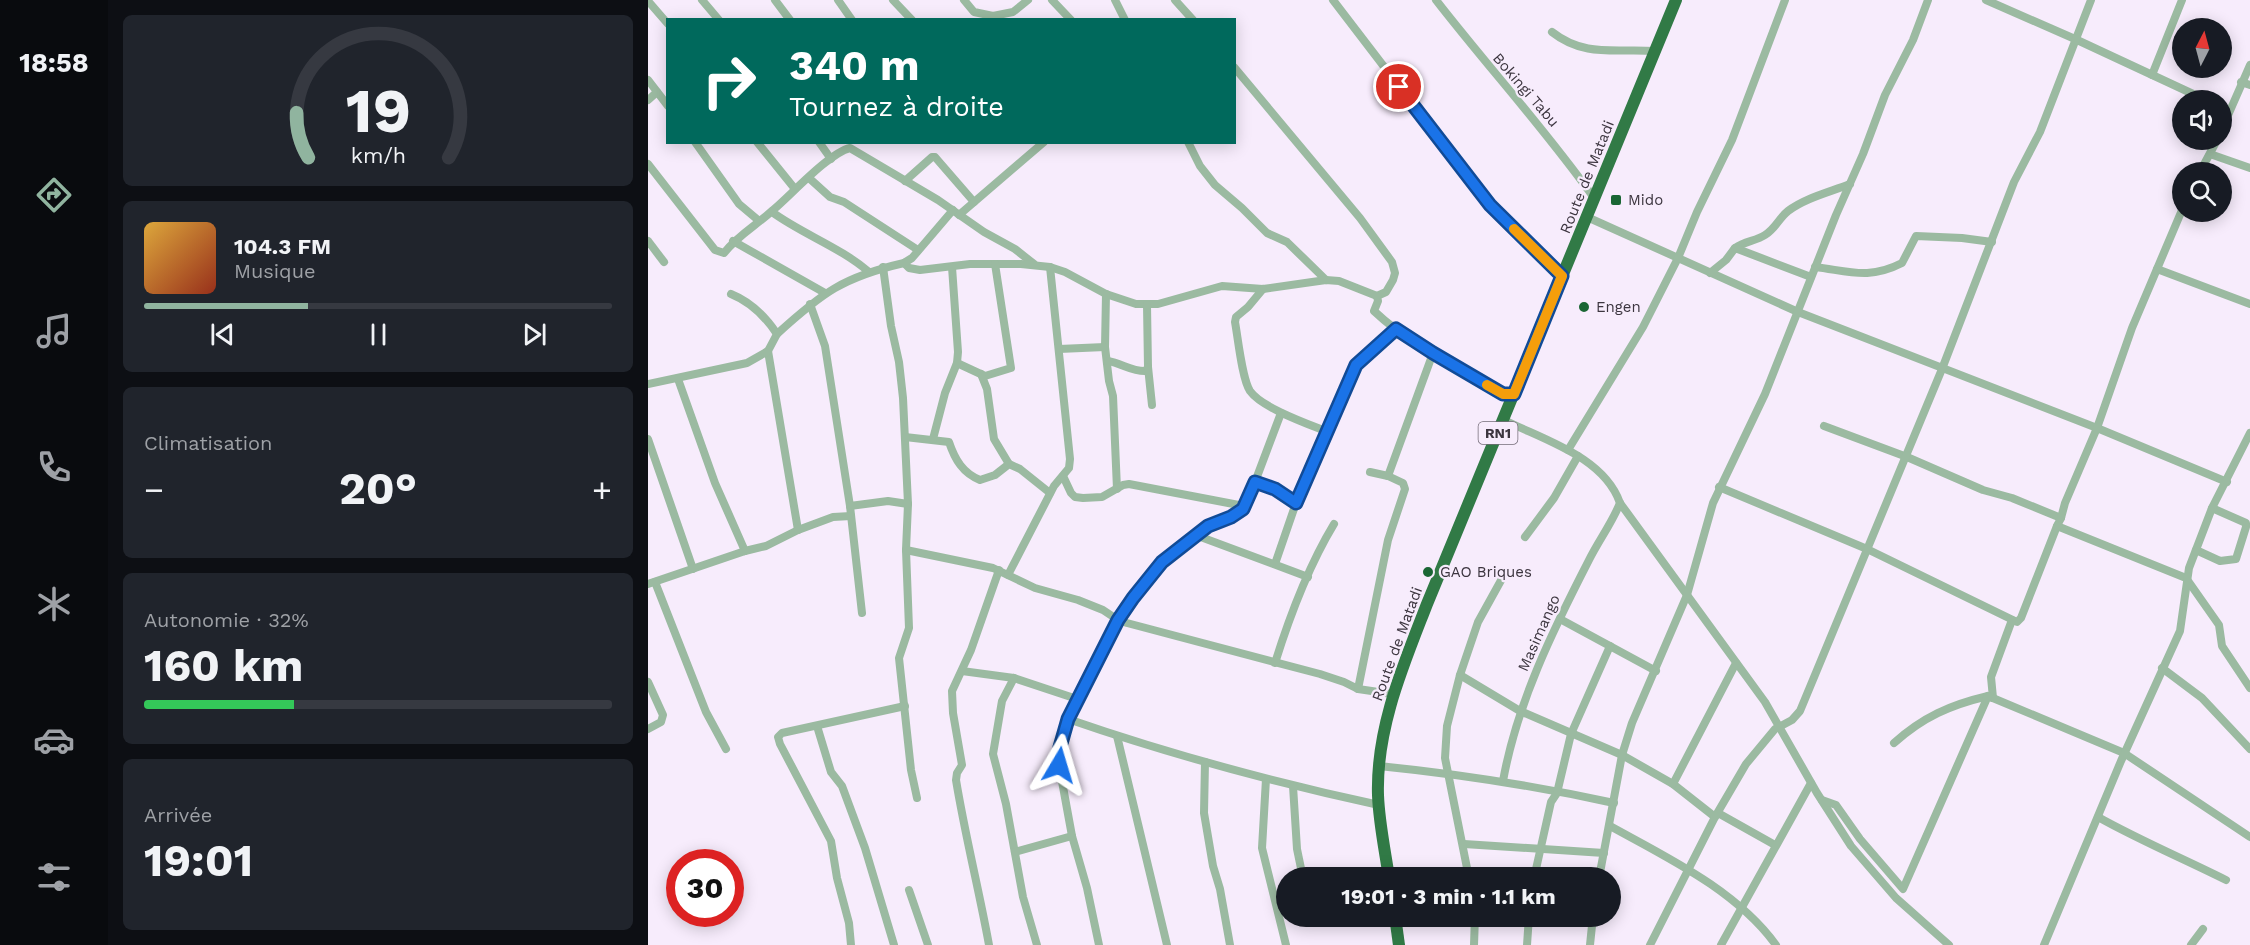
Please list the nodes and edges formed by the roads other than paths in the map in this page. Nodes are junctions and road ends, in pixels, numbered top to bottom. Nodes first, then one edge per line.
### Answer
1 (702, 0) edge
2 (775, 0) edge
3 (838, 0) edge
4 (893, 0) edge
5 (964, 0) edge
6 (1028, 0) edge
7 (1052, 0) edge
8 (1115, 0) edge
9 (1175, 0) edge
10 (1333, 0) edge
11 (1676, 0) edge
12 (1785, 0) edge
13 (1928, 0) edge
14 (1986, 0) edge
15 (2091, 0) edge
16 (2182, 0) edge
17 (648, 1) edge
18 (1438, 1) edge
19 (1004, 17) edge
20 (717, 18) edge
21 (788, 18) edge
22 (851, 18) edge
23 (910, 18) edge
24 (1069, 18) edge
25 (1124, 18) edge
26 (1191, 18) edge
27 (666, 22) edge
28 (1552, 32) dead end
29 (2075, 39) junction
30 (1655, 51) junction
31 (2250, 65) edge
32 (1236, 69) edge
33 (2151, 75) junction
34 (648, 80) edge
35 (2246, 84) edge
36 (2184, 90) edge
37 (657, 92) junction
38 (648, 100) edge
39 (2232, 101) edge
40 (666, 103) edge
41 (696, 144) edge
42 (760, 144) edge
43 (820, 144) edge
44 (1042, 144) edge
45 (1189, 144) edge
46 (2212, 150) edge
47 (2210, 154) junction
48 (831, 159) junction
49 (2206, 162) edge
50 (648, 164) edge
51 (2250, 168) edge
52 (809, 178) junction
53 (905, 181) junction
54 (1850, 184) junction
55 (795, 189) junction
56 (1594, 198) junction
57 (974, 202) junction
58 (772, 212) junction
59 (956, 212) junction
60 (1587, 217) junction
61 (758, 220) junction
62 (2177, 222) edge
63 (648, 241) edge
64 (734, 241) junction
65 (1992, 242) junction
66 (1735, 248) junction
67 (918, 250) junction
68 (1678, 258) junction
69 (664, 262) dead end
70 (904, 263) junction
71 (995, 264) junction
72 (1034, 264) junction
73 (884, 267) junction
74 (952, 267) junction
75 (1050, 267) junction
76 (1815, 267) junction
77 (2157, 269) junction
78 (869, 272) junction
79 (1710, 273) junction
80 (1562, 276) junction
81 (1811, 277) junction
82 (1326, 280) junction
83 (1263, 289) junction
84 (825, 293) junction
85 (731, 294) dead end
86 (1106, 294) junction
87 (1377, 296) junction
88 (810, 304) junction
89 (2250, 304) edge
90 (1147, 305) junction
91 (1798, 312) junction
92 (1396, 329) junction
93 (777, 334) junction
94 (1105, 347) junction
95 (1059, 349) junction
96 (768, 351) junction
97 (1433, 353) junction
98 (1108, 361) junction
99 (957, 363) junction
100 (1148, 367) junction
101 (1942, 369) junction
102 (981, 374) junction
103 (678, 379) junction
104 (648, 384) edge
105 (1514, 394) junction
106 (1152, 405) dead end
107 (1281, 412) junction
108 (1504, 420) junction
109 (1824, 426) dead end
110 (2097, 428) junction
111 (1328, 432) junction
112 (2250, 433) edge
113 (905, 437) junction
114 (648, 439) edge
115 (933, 439) junction
116 (1568, 450) junction
117 (1578, 456) junction
118 (1907, 457) junction
119 (1009, 464) junction
120 (1370, 472) dead end
121 (1063, 476) junction
122 (1388, 476) junction
123 (1255, 482) junction
124 (2227, 482) junction
125 (1719, 487) junction
126 (1117, 489) junction
127 (1050, 493) junction
128 (1296, 503) junction
129 (908, 504) junction
130 (1620, 504) junction
131 (850, 506) junction
132 (1244, 506) junction
133 (2212, 508) junction
134 (851, 516) junction
135 (2059, 522) junction
136 (1334, 524) dead end
137 (798, 530) junction
138 (1198, 536) junction
139 (1525, 537) dead end
140 (1867, 549) junction
141 (906, 550) junction
142 (2196, 550) junction
143 (745, 551) junction
144 (1275, 564) junction
145 (693, 569) junction
146 (999, 570) junction
147 (1008, 575) junction
148 (1504, 575) dead end
149 (1308, 577) junction
150 (2186, 578) junction
151 (650, 582) edge
152 (1687, 595) junction
153 (862, 613) dead end
154 (1560, 619) junction
155 (1118, 620) junction
156 (2012, 620) junction
157 (1610, 646) junction
158 (1275, 663) junction
159 (1736, 663) junction
160 (2162, 668) junction
161 (962, 671) junction
162 (1656, 671) junction
163 (1460, 675) junction
164 (1014, 678) junction
165 (648, 682) edge
166 (2250, 688) edge
167 (1358, 689) junction
168 (1392, 694) junction
169 (1991, 697) junction
170 (1077, 699) junction
171 (905, 706) junction
172 (1520, 711) junction
173 (1068, 719) junction
174 (817, 726) junction
175 (1780, 728) junction
176 (648, 729) edge
177 (1571, 734) junction
178 (1117, 736) junction
179 (1894, 743) dead end
180 (726, 749) dead end
181 (2250, 749) edge
182 (2124, 753) junction
183 (1622, 755) junction
184 (1205, 762) junction
185 (1379, 766) junction
186 (1448, 773) junction
187 (1266, 778) junction
188 (1503, 781) junction
189 (1811, 783) junction
190 (1673, 784) junction
191 (1293, 786) junction
192 (1557, 793) junction
193 (918, 798) dead end
194 (1821, 800) junction
195 (1614, 803) junction
196 (1378, 805) junction
197 (1716, 815) junction
198 (2098, 817) junction
199 (1610, 826) junction
200 (1072, 836) junction
201 (2250, 837) edge
202 (1464, 844) junction
203 (1775, 845) junction
204 (1541, 849) junction
205 (1015, 852) junction
206 (1604, 853) junction
207 (1301, 867) edge
208 (1387, 867) edge
209 (1467, 867) edge
210 (1537, 867) edge
211 (1601, 867) edge
212 (1689, 869) junction
213 (2226, 880) dead end
214 (909, 890) dead end
215 (1740, 908) junction
216 (1397, 927) edge
217 (1475, 927) edge
218 (1528, 927) edge
219 (1592, 927) edge
220 (2203, 929) dead end
221 (851, 945) edge
222 (894, 945) edge
223 (928, 945) edge
224 (989, 945) edge
225 (1037, 945) edge
226 (1099, 945) edge
227 (1167, 945) edge
228 (1230, 945) edge
229 (1286, 945) edge
230 (1399, 945) edge
231 (1474, 945) edge
232 (1527, 945) edge
233 (1590, 945) edge
234 (1650, 945) edge
235 (1721, 945) edge
236 (1776, 945) edge
237 (1949, 945) edge
238 (2044, 945) edge
239 (2191, 945) edge

1 - 20 street
2 - 21 street
3 - 22 street
4 - 23 street
5 - 19 street
6 - 19 street
7 - 24 street
8 - 25 street
9 - 26 street
10 - 80 street
11 - 30 highway, Route de Matadi / RN1
12 - 68 street
13 - 54 street
14 - 29 street
15 - 29 street
16 - 33 street
17 - 27 street
18 - 56 street, Bokingi Tabu
28 - 30 street
29 - 33 street
29 - 65 street
30 - 56 highway, Route de Matadi / RN1
31 - 35 street
32 - 87 street
33 - 36 street
34 - 37 street
35 - 39 street
37 - 38 street
37 - 40 street
41 - 61 street
42 - 55 street
43 - 48 street
44 - 57 street
45 - 82 street
46 - 47 street
47 - 49 street
47 - 51 street
48 - 52 street
48 - 53 street
50 - 64 street
52 - 55 street
52 - 67 street
53 - 57 street
53 - 59 street
54 - 66 street
54 - 76 street
55 - 58 street
56 - 60 highway, Route de Matadi / RN1
57 - 59 street
58 - 61 street
58 - 78 street
59 - 67 street
59 - 72 street
60 - 68 street
60 - 80 highway, Route de Matadi / RN1
61 - 64 street
62 - 77 street
63 - 69 street
64 - 84 street
65 - 76 street
65 - 101 street
66 - 79 street
66 - 81 street
67 - 70 street
68 - 79 street
68 - 116 street
70 - 73 street
70 - 74 street
71 - 72 street
71 - 74 street
71 - 102 street
72 - 75 street
73 - 78 street
73 - 113 street
74 - 99 street
75 - 86 street
75 - 95 street
76 - 81 street
77 - 89 street
77 - 110 street
78 - 84 street
79 - 91 street
80 - 105 highway, Route de Matadi / RN1
81 - 91 street
82 - 83 street
82 - 87 street
83 - 90 street
83 - 107 street
84 - 88 street
85 - 93 street
86 - 90 street
86 - 94 street
87 - 92 street
88 - 93 street
88 - 131 street
90 - 100 street
91 - 101 street
91 - 125 street
92 - 97 street
92 - 111 street
93 - 96 street
94 - 95 street
94 - 98 street
95 - 121 street
96 - 103 street
96 - 137 street
97 - 105 street
97 - 122 street
98 - 100 street
98 - 126 street
99 - 102 street
99 - 115 street
100 - 106 street
101 - 110 street
101 - 118 street
102 - 119 street
103 - 104 street
103 - 143 street
105 - 108 highway, Route de Matadi / RN1
107 - 111 street
107 - 123 street
108 - 116 street
108 - 168 highway, Route de Matadi / RN1
109 - 118 street
110 - 124 street
110 - 135 street
111 - 128 street
112 - 124 street
113 - 115 street
113 - 129 street
114 - 145 street
115 - 119 street
116 - 117 street
117 - 130 street
117 - 139 street
118 - 135 street
118 - 140 street
119 - 127 street
120 - 122 street
121 - 126 street
121 - 127 street
122 - 167 street
123 - 128 street
123 - 132 street
124 - 133 street
125 - 140 street
125 - 152 street
126 - 132 street
127 - 147 street
128 - 144 street
129 - 131 street
129 - 141 street
130 - 152 street
130 - 154 street, Masimango
131 - 134 street
132 - 138 street
133 - 142 street
133 - 142 street
134 - 137 street
134 - 153 street
135 - 150 street
135 - 156 street
136 - 149 street
137 - 143 street
138 - 144 street
138 - 155 street
140 - 156 street
140 - 175 street
141 - 146 street
141 - 171 street
142 - 150 street
143 - 145 street
144 - 149 street
145 - 151 street
146 - 147 street
146 - 161 street
147 - 155 street
148 - 163 street
149 - 158 street
150 - 160 street
150 - 166 street
151 - 180 street
152 - 159 street
152 - 162 street
154 - 157 street
154 - 172 street, Masimango
155 - 158 street
155 - 170 street
156 - 169 street
157 - 162 street
157 - 177 street
158 - 167 street
159 - 175 street
159 - 190 street
160 - 181 street
160 - 182 street
161 - 164 street
161 - 224 street
162 - 183 street
163 - 172 street
163 - 186 street
164 - 170 street
164 - 205 street
165 - 176 street
167 - 168 street
168 - 185 highway, Route de Matadi / RN1
169 - 179 street
169 - 182 street
169 - 194 street
170 - 173 street
171 - 174 street
171 - 193 street
172 - 177 street
172 - 188 street, Masimango
173 - 178 street
173 - 200 street
174 - 221 street
174 - 222 street
175 - 189 street
175 - 197 street
177 - 183 street
177 - 192 street
178 - 184 street
178 - 227 street
182 - 198 street
182 - 201 street
183 - 190 street
183 - 195 street
184 - 187 street
184 - 228 street
185 - 186 street
185 - 196 highway, Route de Matadi / RN1
186 - 188 street
186 - 202 street
187 - 191 street
187 - 229 street
188 - 192 street
189 - 194 street
189 - 203 street
190 - 197 street
191 - 196 street
191 - 207 street
192 - 195 street
192 - 204 street
194 - 237 street
195 - 199 street
196 - 208 highway, Route de Matadi / RN1
197 - 203 street
197 - 212 street
198 - 213 street
198 - 238 street
199 - 206 street
199 - 212 street
200 - 205 street
200 - 226 street
202 - 204 street
202 - 209 street
203 - 215 street
204 - 206 street
204 - 210 street
205 - 225 street
206 - 211 street
212 - 215 street
212 - 234 street
214 - 223 street
215 - 235 street
215 - 236 street
216 - 230 highway
217 - 231 street
218 - 232 street
219 - 233 street
220 - 239 street

